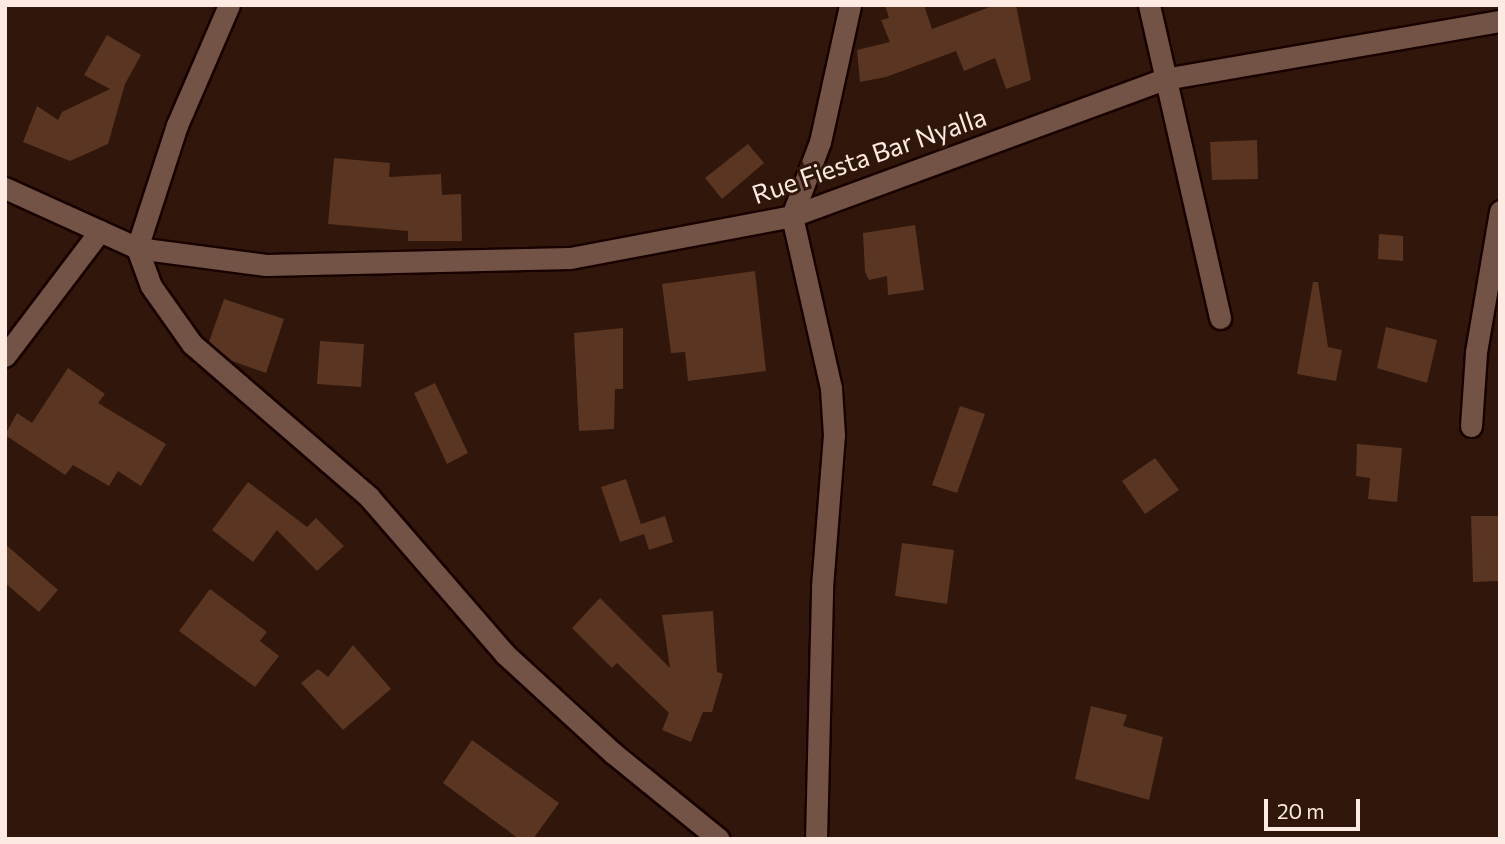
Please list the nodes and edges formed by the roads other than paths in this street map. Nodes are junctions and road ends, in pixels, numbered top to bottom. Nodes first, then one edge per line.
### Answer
1 (229, 5) edge
2 (850, 5) edge
3 (1149, 5) edge
4 (1500, 21) edge
5 (1164, 79) junction
6 (5, 188) edge
7 (1500, 211) edge
8 (792, 216) junction
9 (100, 231) junction
10 (136, 248) junction
11 (1220, 318) dead end
12 (5, 356) edge
13 (1471, 426) dead end
14 (719, 839) edge
15 (816, 839) edge

1 - 10 street
2 - 8 street
3 - 5 street
4 - 5 street, Rue Fiesta Bar Nyalla
5 - 8 street, Rue Fiesta Bar Nyalla
5 - 11 street
6 - 9 street, Rue Fiesta Bar Nyalla
7 - 13 street
8 - 10 street, Rue Fiesta Bar Nyalla
8 - 15 street
9 - 10 street, Rue Fiesta Bar Nyalla
9 - 12 street
10 - 14 street

